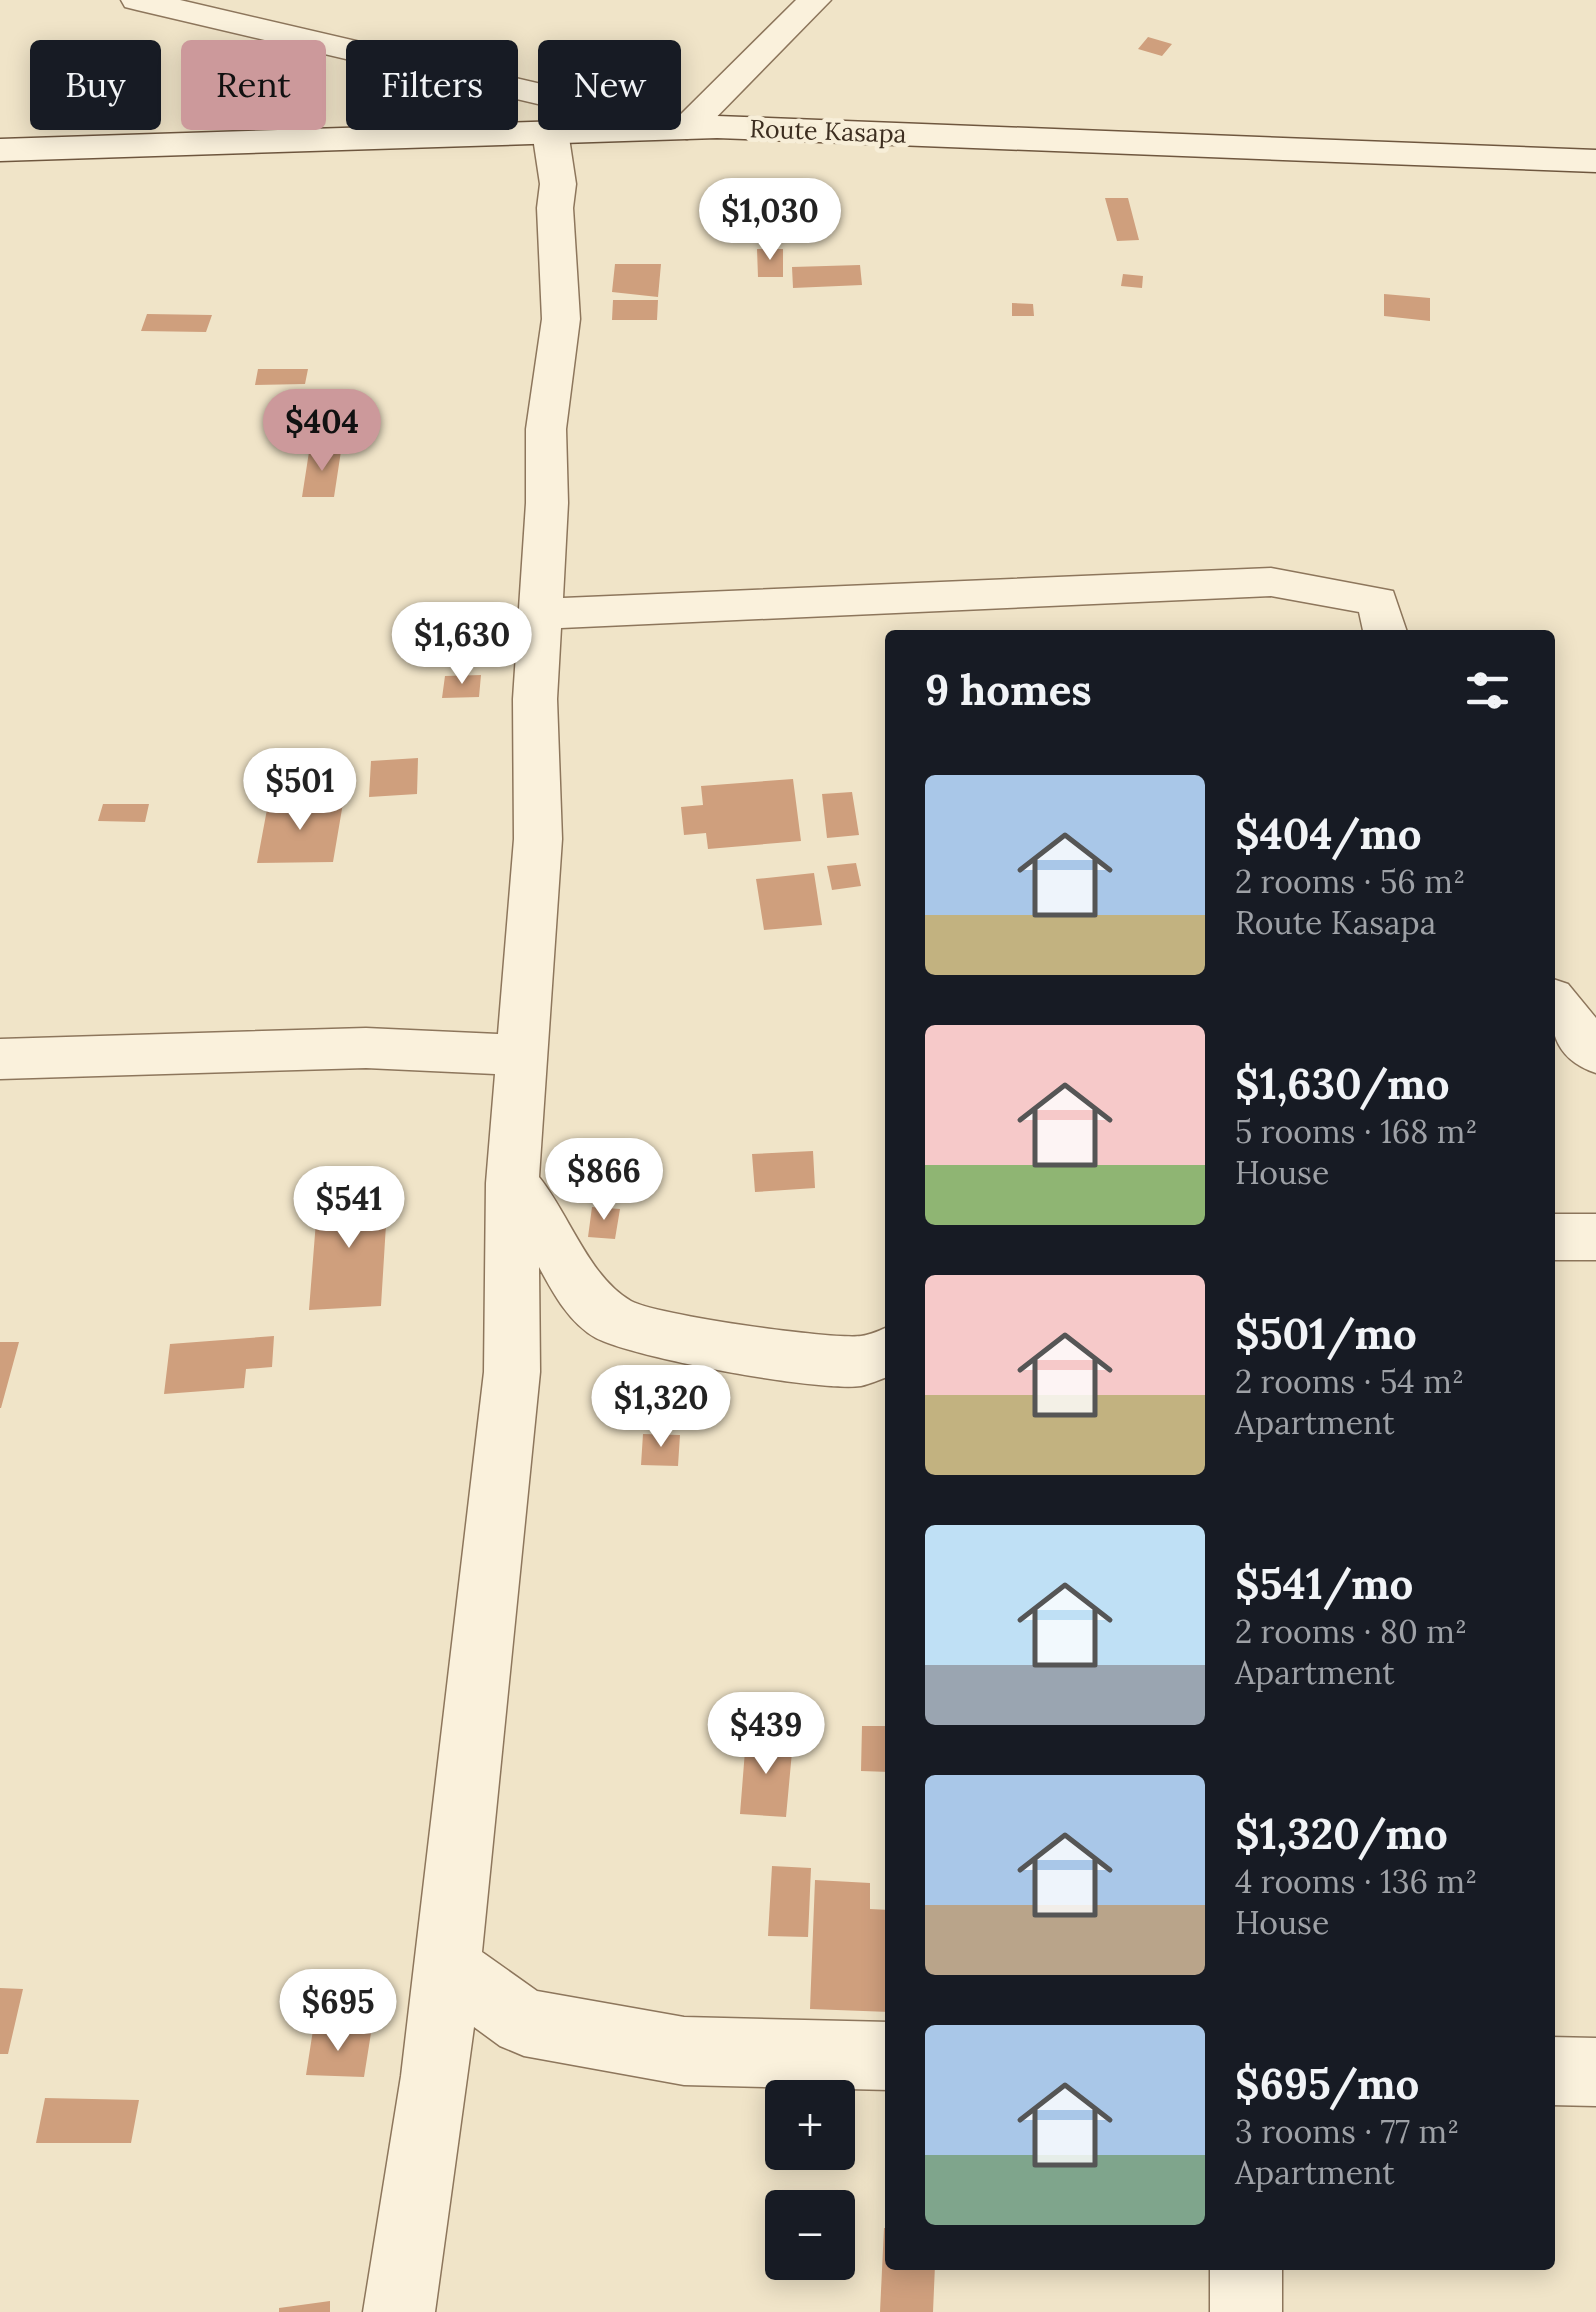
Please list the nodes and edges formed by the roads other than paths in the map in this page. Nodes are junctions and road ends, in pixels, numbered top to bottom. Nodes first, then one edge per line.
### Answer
1 (137, 0) edge
2 (815, 0) edge
3 (687, 128) junction
4 (550, 131) junction
5 (0, 150) edge
6 (1596, 161) edge
7 (540, 614) junction
8 (1385, 630) edge
9 (1555, 1004) edge
10 (1596, 1053) edge
11 (521, 1055) junction
12 (0, 1059) edge
13 (512, 1184) junction
14 (1555, 1237) edge
15 (1596, 1237) edge
16 (885, 1353) edge
17 (446, 1968) junction
18 (885, 2056) edge
19 (1555, 2070) edge
20 (1596, 2072) edge
21 (1246, 2270) edge
22 (399, 2312) edge
23 (1246, 2312) edge

1 - 3 street
2 - 3 street
3 - 4 main road, Route Kasapa
3 - 6 main road, Route Kasapa
4 - 5 main road, Route Kasapa
4 - 7 street
7 - 8 street
7 - 11 street
9 - 10 street
11 - 12 street
11 - 13 street
13 - 16 street
13 - 17 street
14 - 15 street
17 - 18 street
17 - 22 street
19 - 20 street
21 - 23 street

